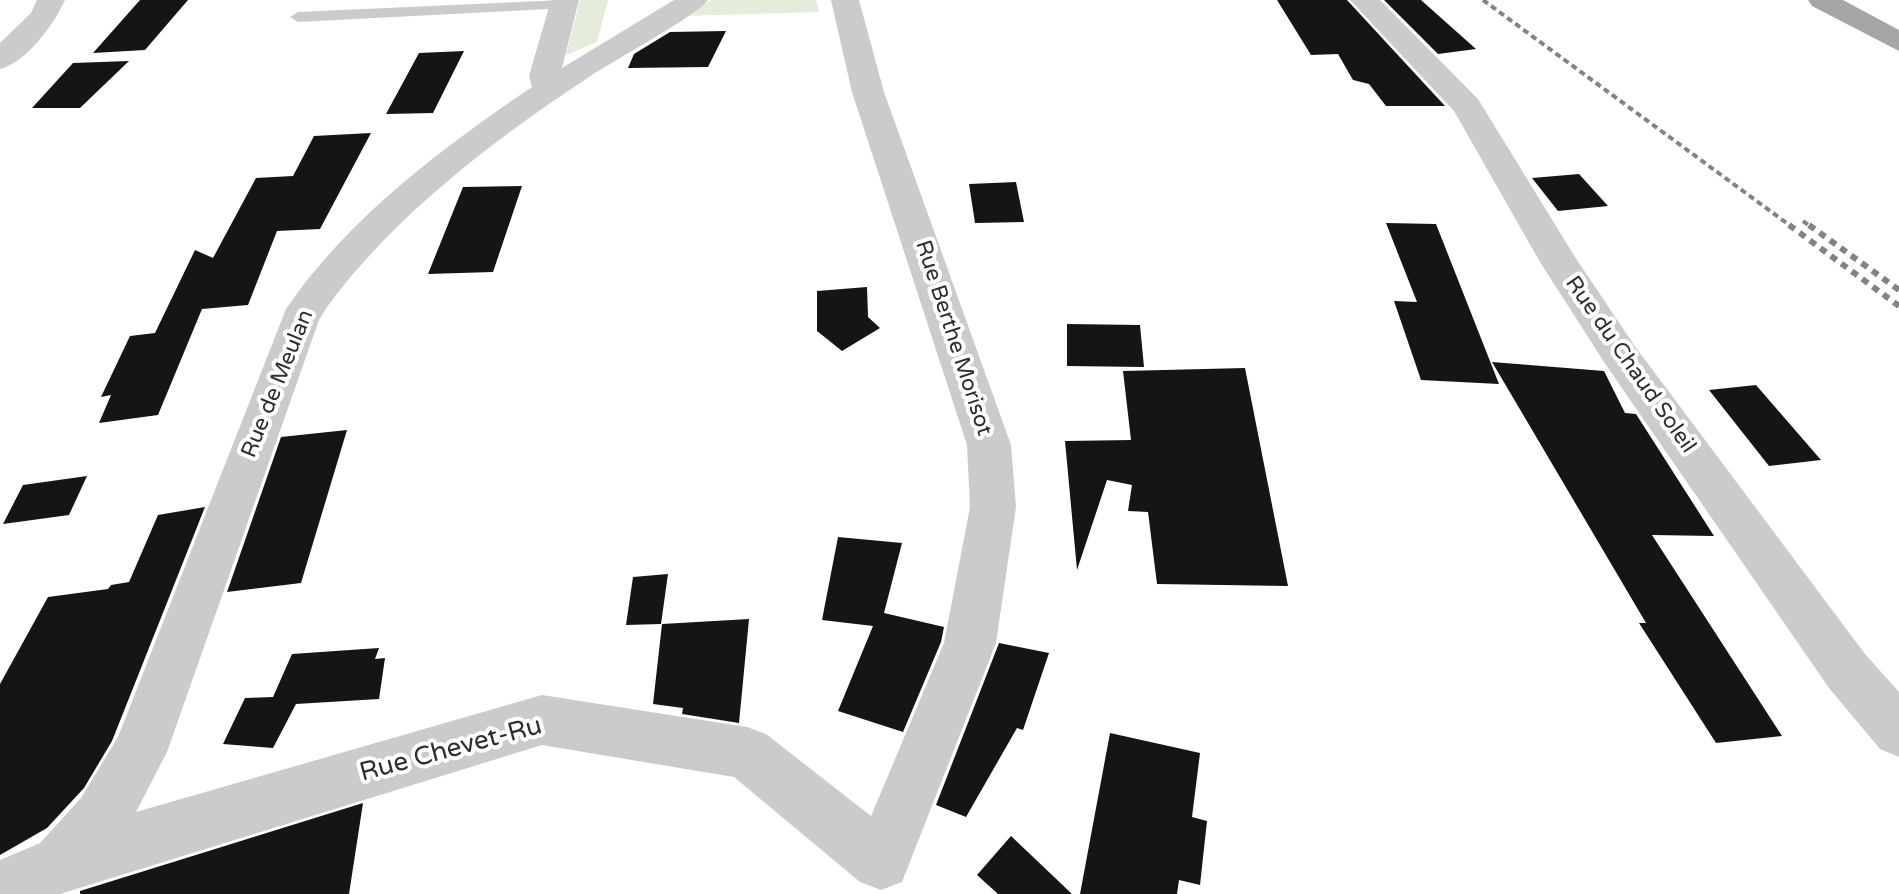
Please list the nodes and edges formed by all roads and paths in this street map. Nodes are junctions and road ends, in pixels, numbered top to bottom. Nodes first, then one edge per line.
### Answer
1 (51, 0) edge
2 (694, 0) edge
3 (845, 0) edge
4 (1364, 0) edge
5 (1822, 0) edge
6 (564, 2) edge
7 (298, 17) dead end
8 (1899, 42) edge
9 (0, 60) edge
10 (555, 72) junction
11 (1899, 731) edge
12 (881, 861) joint
13 (59, 864) junction
14 (0, 891) edge

1 - 9 street
2 - 10 street, Rue de Meulan
3 - 12 street, Rue Berthe Morisot
4 - 11 street, Rue du Chaud Soleil
5 - 8 main road
6 - 7 lane
6 - 10 street
10 - 13 street, Rue de Meulan
12 - 13 street, Rue Chevet-Ru
13 - 14 street, Rue Chevet-Ru

